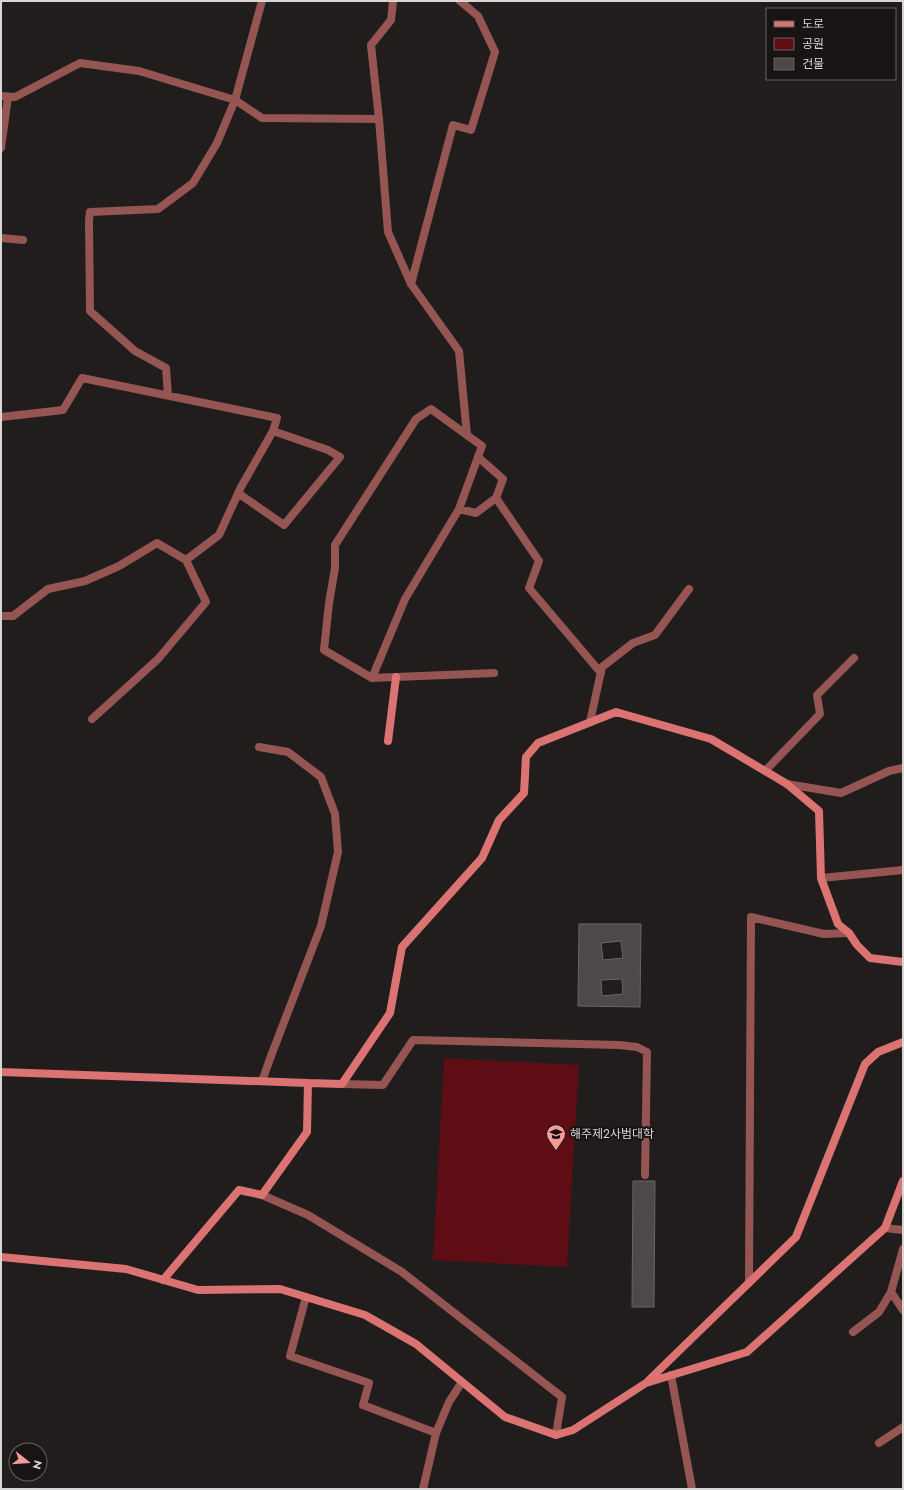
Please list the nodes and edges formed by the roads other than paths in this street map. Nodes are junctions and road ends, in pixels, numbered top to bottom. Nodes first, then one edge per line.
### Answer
1 (262, 1) edge
2 (393, 1) edge
3 (460, 1) edge
4 (4, 97) edge
5 (235, 100) junction
6 (379, 119) junction
7 (1, 148) edge
8 (1, 238) edge
9 (24, 240) dead end
10 (411, 284) junction
11 (168, 395) junction
12 (1, 417) edge
13 (273, 432) junction
14 (467, 435) junction
15 (478, 457) junction
16 (238, 493) junction
17 (496, 498) junction
18 (459, 509) junction
19 (186, 560) junction
20 (689, 589) dead end
21 (1, 616) edge
22 (854, 658) dead end
23 (494, 673) dead end
24 (601, 673) junction
25 (396, 677) junction
26 (372, 678) junction
27 (92, 718) dead end
28 (590, 722) junction
29 (388, 741) dead end
30 (259, 747) dead end
31 (903, 768) edge
32 (765, 771) junction
33 (787, 784) junction
34 (903, 870) edge
35 (821, 878) junction
36 (849, 933) junction
37 (903, 962) edge
38 (903, 1042) edge
39 (1, 1072) edge
40 (262, 1081) junction
41 (308, 1083) junction
42 (342, 1084) junction
43 (645, 1175) dead end
44 (903, 1181) edge
45 (262, 1195) junction
46 (885, 1228) junction
47 (903, 1230) edge
48 (903, 1249) edge
49 (1, 1257) edge
50 (163, 1280) junction
51 (749, 1283) junction
52 (891, 1292) junction
53 (306, 1297) junction
54 (903, 1310) edge
55 (854, 1332) dead end
56 (671, 1375) junction
57 (462, 1382) junction
58 (646, 1383) junction
59 (903, 1427) edge
60 (436, 1433) junction
61 (556, 1436) junction
62 (879, 1443) dead end
63 (423, 1489) edge
64 (692, 1489) edge

1 - 5 street
2 - 6 street
3 - 10 street
4 - 5 street
4 - 7 street
5 - 6 street
5 - 11 street
6 - 10 street
8 - 9 street
10 - 14 street
11 - 12 street
11 - 13 street
13 - 16 street
13 - 16 street
14 - 15 street
14 - 26 street
15 - 17 street
15 - 18 street
16 - 19 street
17 - 18 street
17 - 24 street
18 - 26 street
19 - 21 street
19 - 27 street
20 - 24 street
22 - 32 street
23 - 25 street
24 - 28 street
25 - 26 street
25 - 29 street
28 - 32 street
28 - 42 street
30 - 40 street
31 - 33 street
32 - 33 street
33 - 35 street
34 - 35 street
35 - 36 street
36 - 37 street
36 - 51 street
38 - 51 street
39 - 40 street
40 - 41 street
41 - 42 street
41 - 45 street
42 - 43 street
44 - 46 street
45 - 50 street
45 - 61 street
46 - 47 street
46 - 56 street
48 - 52 street
49 - 50 street
50 - 53 street
51 - 58 street
52 - 54 street
52 - 55 street
53 - 57 street
53 - 60 street
56 - 58 street
56 - 64 street
57 - 60 street
57 - 61 street
58 - 61 street
59 - 62 street
60 - 63 street

